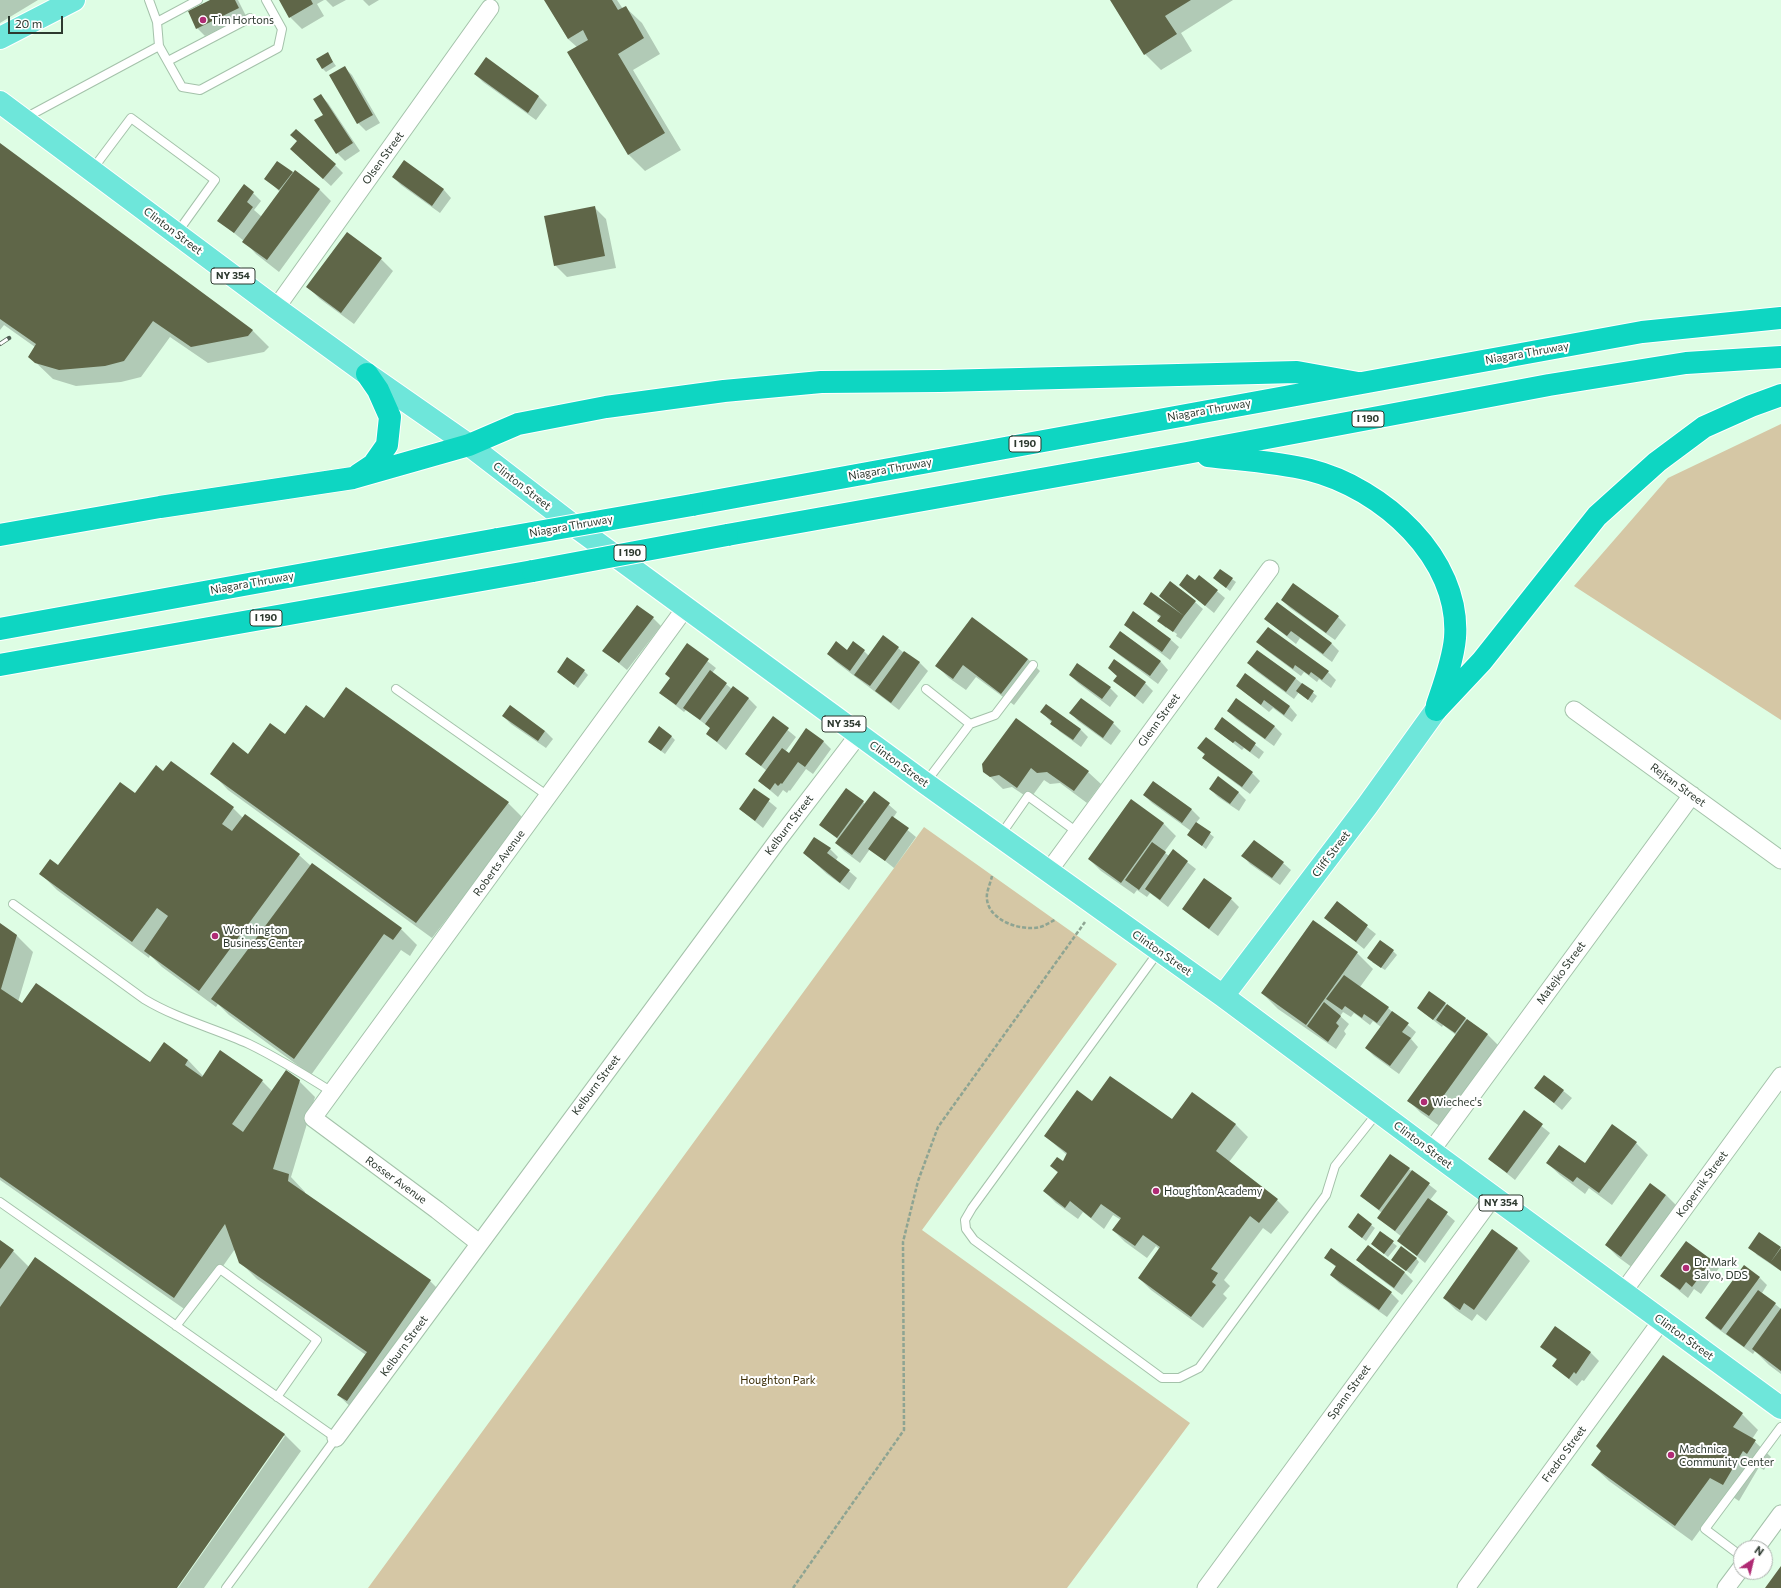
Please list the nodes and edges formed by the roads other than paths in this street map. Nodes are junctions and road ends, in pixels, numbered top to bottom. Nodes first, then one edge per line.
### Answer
1 (74, 0) edge
2 (149, 0) edge
3 (198, 0) edge
4 (266, 0) edge
5 (490, 8) dead end
6 (250, 18) dead end
7 (157, 22) junction
8 (0, 38) edge
9 (159, 46) junction
10 (168, 61) junction
11 (0, 102) edge
12 (23, 120) junction
13 (92, 170) junction
14 (176, 233) junction
15 (276, 308) junction
16 (1781, 318) edge
17 (1781, 357) edge
18 (367, 374) junction
19 (1358, 383) junction
20 (1781, 395) edge
21 (469, 445) junction
22 (1187, 453) junction
23 (353, 478) junction
24 (0, 535) edge
25 (1270, 569) dead end
26 (686, 607) junction
27 (0, 629) edge
28 (1033, 665) dead end
29 (0, 666) edge
30 (396, 689) dead end
31 (926, 689) dead end
32 (1436, 710) junction
33 (1574, 710) dead end
34 (970, 724) junction
35 (859, 734) junction
36 (925, 783) junction
37 (1692, 795) junction
38 (548, 796) junction
39 (1077, 832) junction
40 (999, 836) junction
41 (1781, 860) edge
42 (1048, 872) junction
43 (13, 904) dead end
44 (1159, 950) junction
45 (1223, 996) junction
46 (1781, 1076) edge
47 (332, 1092) junction
48 (1378, 1112) junction
49 (313, 1118) joint
50 (1431, 1152) junction
51 (1493, 1197) junction
52 (0, 1202) edge
53 (479, 1244) junction
54 (1623, 1292) junction
55 (1662, 1320) junction
56 (176, 1326) junction
57 (277, 1396) junction
58 (1781, 1408) edge
59 (1781, 1426) edge
60 (336, 1438) junction
61 (1781, 1514) edge
62 (1762, 1540) edge
63 (1733, 1550) edge
64 (1733, 1579) edge
65 (226, 1588) edge
66 (1206, 1588) edge
67 (1466, 1588) edge
68 (1726, 1588) edge

1 - 8 main road
2 - 7 lane
3 - 7 lane
4 - 10 lane
5 - 15 street, Olsen Street
6 - 10 lane
7 - 9 lane
9 - 10 lane
9 - 12 lane
11 - 12 main road, Clinton Street / NY 354
12 - 13 main road, Clinton Street / NY 354
13 - 14 main road, Clinton Street / NY 354
13 - 14 lane
14 - 15 main road, Clinton Street / NY 354
15 - 18 main road, Clinton Street / NY 354
16 - 19 highway, Niagara Thruway / I 190
17 - 22 highway, I 190
18 - 21 main road, Clinton Street / NY 354
18 - 23 highway
19 - 21 highway
19 - 27 highway, Niagara Thruway / I 190, bridge
20 - 32 highway
21 - 23 highway
21 - 26 main road, Clinton Street / NY 354
22 - 29 highway, I 190, bridge
22 - 32 highway
23 - 24 highway
25 - 39 street, Glenn Street
26 - 35 main road, Clinton Street / NY 354
26 - 38 street, Roberts Avenue
28 - 34 lane
30 - 38 lane
31 - 34 lane
32 - 45 main road, Cliff Street
33 - 37 street, Rejtan Street
34 - 36 lane
35 - 36 main road, Clinton Street / NY 354
35 - 53 street, Kelburn Street
36 - 40 main road, Clinton Street / NY 354
37 - 41 street, Rejtan Street
37 - 50 street, Matejko Street
38 - 47 street, Roberts Avenue
39 - 40 lane
39 - 42 street, Glenn Street
40 - 42 main road, Clinton Street / NY 354
42 - 44 main road, Clinton Street / NY 354
43 - 47 lane
44 - 45 main road, Clinton Street / NY 354
44 - 48 lane
45 - 48 main road, Clinton Street / NY 354
46 - 54 street, Kopernik Street
47 - 49 street, Roberts Avenue
48 - 50 main road, Clinton Street / NY 354
49 - 53 street, Rosser Avenue
50 - 51 main road, Clinton Street / NY 354
51 - 54 main road, Clinton Street / NY 354
51 - 66 street, Spann Street
52 - 56 lane
53 - 60 street, Kelburn Street
54 - 55 main road, Clinton Street / NY 354
55 - 58 main road, Clinton Street / NY 354
55 - 67 street, Fredro Street
56 - 57 lane
56 - 57 lane
57 - 60 lane
59 - 63 lane
60 - 65 lane
61 - 62 street
64 - 68 street

